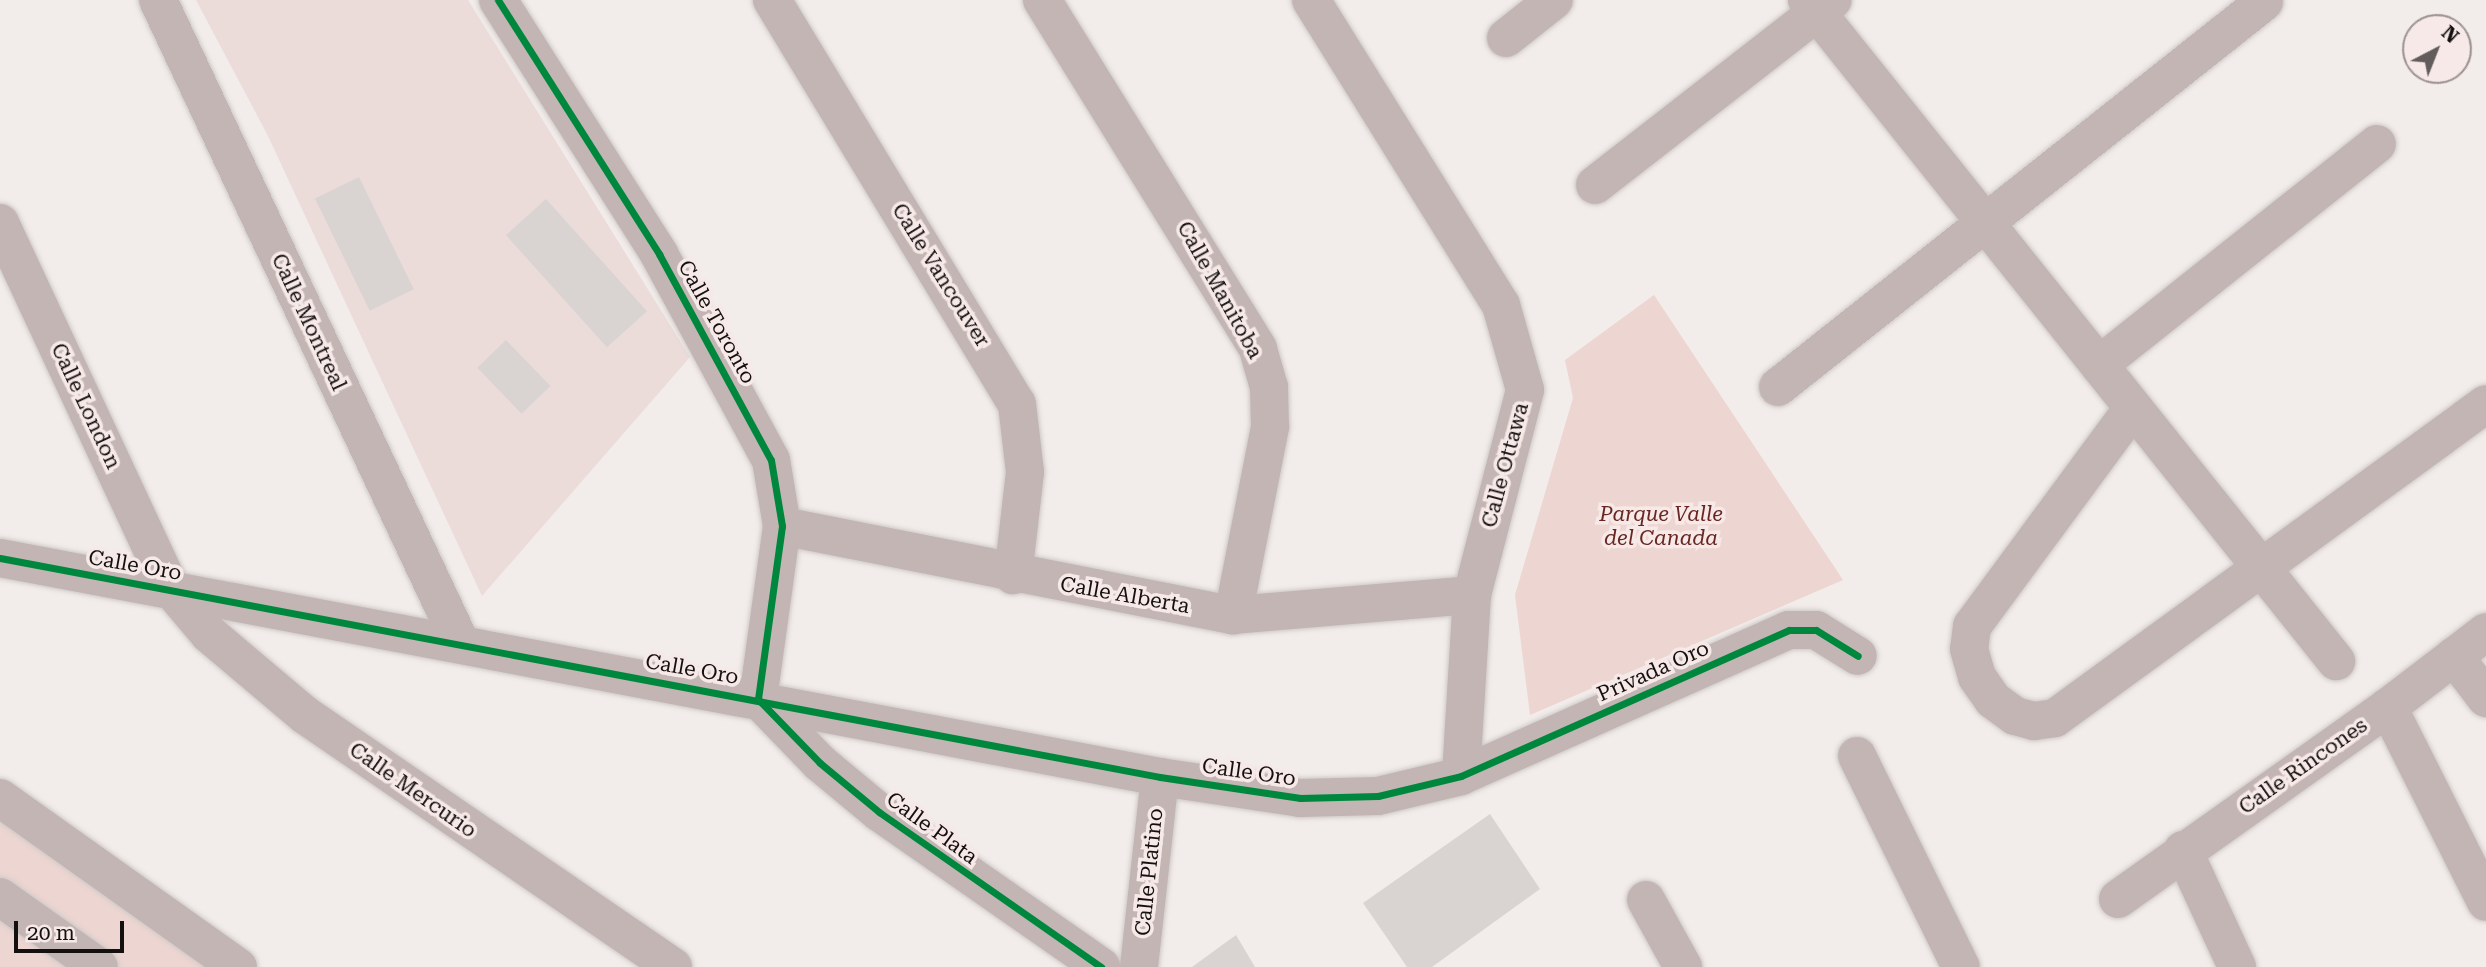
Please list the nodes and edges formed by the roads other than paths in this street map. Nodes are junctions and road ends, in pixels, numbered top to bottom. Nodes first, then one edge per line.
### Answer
1 (158, 0) edge
2 (498, 0) edge
3 (772, 0) edge
4 (1042, 0) edge
5 (1311, 0) edge
6 (1553, 0) edge
7 (2264, 2) edge
8 (1819, 4) edge
9 (1506, 38) dead end
10 (2377, 144) dead end
11 (1595, 185) dead end
12 (0, 223) edge
13 (1985, 223) junction
14 (2099, 365) junction
15 (1778, 387) dead end
16 (2486, 404) edge
17 (2133, 408) junction
18 (782, 526) junction
19 (0, 558) edge
20 (2261, 567) junction
21 (1013, 575) junction
22 (171, 589) junction
23 (1472, 595) junction
24 (1233, 615) junction
25 (2486, 632) edge
26 (461, 644) junction
27 (1858, 656) dead end
28 (2454, 656) junction
29 (2336, 661) dead end
30 (2486, 698) edge
31 (758, 699) junction
32 (2388, 708) junction
33 (1857, 756) dead end
34 (1461, 776) junction
35 (1160, 777) junction
36 (0, 798) edge
37 (2183, 850) junction
38 (0, 897) edge
39 (2118, 899) dead end
40 (1646, 900) dead end
41 (2486, 902) edge
42 (99, 967) edge
43 (238, 967) edge
44 (673, 967) edge
45 (1101, 967) edge
46 (1139, 967) edge
47 (1683, 967) edge
48 (1961, 967) edge
49 (2237, 967) edge

1 - 26 street, Calle Montreal
2 - 18 street, Calle Toronto
3 - 21 street, Calle Vancouver
4 - 24 street, Calle Manitoba
5 - 23 street, Calle Ottawa
6 - 9 street
7 - 13 street
8 - 11 street
8 - 13 street
10 - 14 street
12 - 22 street, Calle London
13 - 14 street
13 - 15 street
14 - 17 street
16 - 20 street
17 - 20 street
17 - 20 street
18 - 21 street, Calle Alberta
18 - 31 street, Calle Toronto
19 - 22 street, Calle Oro
20 - 29 street
21 - 24 street, Calle Alberta
22 - 26 street, Calle Oro
22 - 44 street, Calle Mercurio
23 - 24 street, Calle Alberta
23 - 34 street, Calle Ottawa
25 - 28 street, Calle Rincones
26 - 31 street, Calle Oro
27 - 34 street, Privada Oro
28 - 30 street
28 - 32 street, Calle Rincones
31 - 35 street, Calle Oro
31 - 45 street, Calle Plata
32 - 37 street, Calle Rincones
32 - 41 street
33 - 48 street
34 - 35 street, Calle Oro
35 - 46 street, Calle Platino
36 - 43 street
37 - 39 street, Calle Rincones
37 - 49 street
38 - 42 street
40 - 47 street

